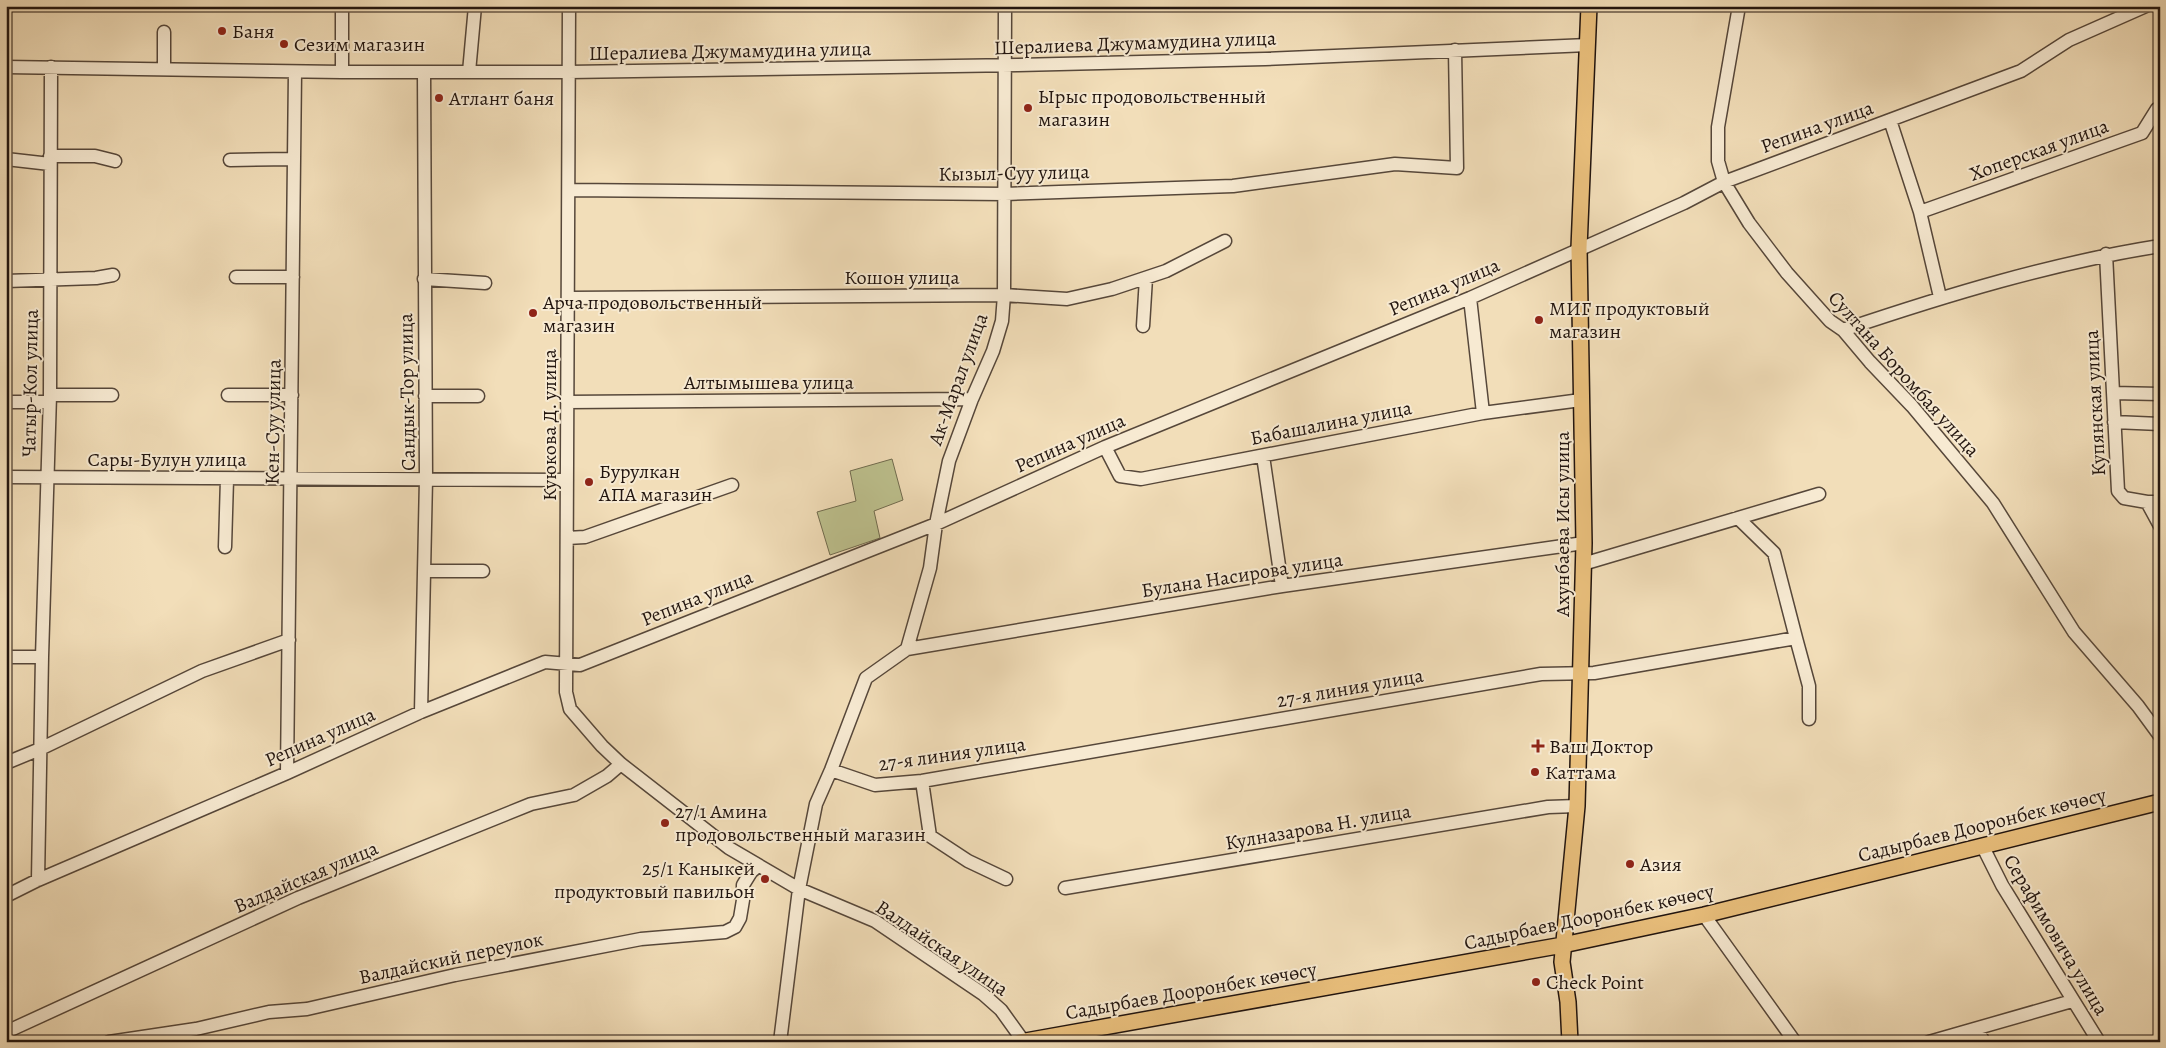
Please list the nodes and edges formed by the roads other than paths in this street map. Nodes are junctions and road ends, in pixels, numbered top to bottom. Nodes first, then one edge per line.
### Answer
1 (342, 6) edge
2 (475, 6) edge
3 (569, 6) edge
4 (1005, 6) edge
5 (1588, 6) edge
6 (1739, 6) edge
7 (2146, 6) edge
8 (164, 32) dead end
9 (1588, 45) junction
10 (1455, 50) junction
11 (1006, 65) junction
12 (51, 66) junction
13 (6, 67) edge
14 (164, 69) junction
15 (295, 72) junction
16 (342, 72) junction
17 (424, 72) junction
18 (469, 72) junction
19 (569, 72) junction
20 (2160, 109) edge
21 (1890, 120) junction
22 (6, 159) edge
23 (293, 159) junction
24 (50, 160) junction
25 (230, 160) dead end
26 (114, 161) dead end
27 (1724, 182) junction
28 (570, 190) junction
29 (1005, 194) junction
30 (1920, 212) junction
31 (1225, 241) dead end
32 (2160, 246) edge
33 (1579, 248) junction
34 (2106, 254) junction
35 (113, 275) dead end
36 (236, 277) dead end
37 (293, 277) junction
38 (1146, 278) junction
39 (424, 279) junction
40 (49, 280) junction
41 (6, 281) edge
42 (485, 283) dead end
43 (1004, 296) junction
44 (1940, 297) junction
45 (569, 298) junction
46 (1470, 298) junction
47 (1143, 326) dead end
48 (1843, 330) junction
49 (2113, 393) junction
50 (2160, 394) edge
51 (112, 395) dead end
52 (228, 395) dead end
53 (292, 395) junction
54 (425, 396) junction
55 (478, 396) dead end
56 (49, 398) junction
57 (972, 399) junction
58 (1582, 400) junction
59 (6, 402) edge
60 (567, 402) junction
61 (1482, 413) junction
62 (2114, 422) junction
63 (2160, 424) edge
64 (1106, 447) junction
65 (1263, 456) junction
66 (6, 477) edge
67 (47, 477) junction
68 (227, 479) junction
69 (291, 479) junction
70 (426, 480) junction
71 (567, 480) junction
72 (732, 485) dead end
73 (1819, 494) dead end
74 (2153, 502) edge
75 (1738, 518) junction
76 (936, 524) junction
77 (2160, 526) edge
78 (567, 538) junction
79 (1584, 543) junction
80 (226, 547) dead end
81 (1583, 564) junction
82 (424, 571) junction
83 (483, 571) dead end
84 (1282, 586) junction
85 (1796, 638) junction
86 (290, 640) junction
87 (907, 650) junction
88 (6, 657) edge
89 (42, 657) junction
90 (567, 665) junction
91 (1580, 673) junction
92 (421, 712) junction
93 (1809, 719) dead end
94 (2160, 736) edge
95 (40, 749) junction
96 (6, 763) edge
97 (622, 764) junction
98 (831, 770) junction
99 (287, 773) junction
100 (922, 781) junction
101 (2160, 802) edge
102 (1577, 806) junction
103 (1983, 847) junction
104 (758, 866) junction
105 (1006, 879) dead end
106 (38, 880) junction
107 (1066, 888) dead end
108 (800, 889) junction
109 (6, 896) edge
110 (1704, 915) junction
111 (1563, 945) junction
112 (2072, 1001) junction
113 (1977, 1029) junction
114 (6, 1032) edge
115 (109, 1042) edge
116 (780, 1042) edge
117 (1022, 1042) edge
118 (1570, 1042) edge
119 (1795, 1042) edge
120 (1929, 1042) edge
121 (1984, 1042) edge
122 (2099, 1042) edge

1 - 16 street
2 - 18 street
3 - 19 street, Куюкова Д. улица
4 - 11 street, Ак-Марал улица
5 - 9 main road, Ахунбаева Исы улица
6 - 27 street, Султана Боромбая улица
7 - 21 street, Репина улица
8 - 14 street
9 - 10 street, Шералиева Джумамудина улица
9 - 33 main road, Ахунбаева Исы улица
10 - 11 street, Шералиева Джумамудина улица
10 - 29 street, Кызыл-Суу улица
11 - 19 street, Шералиева Джумамудина улица
11 - 29 street, Ак-Марал улица
12 - 13 street, Шералиева Джумамудина улица
12 - 14 street, Шералиева Джумамудина улица
12 - 24 street, Чатыр-Кол улица
14 - 15 street, Шералиева Джумамудина улица
15 - 16 street, Шералиева Джумамудина улица
15 - 23 street, Кен-Суу улица
16 - 17 street, Шералиева Джумамудина улица
17 - 18 street, Шералиева Джумамудина улица
17 - 39 street, Сандык-Тор улица
18 - 19 street, Шералиева Джумамудина улица
19 - 28 street, Куюкова Д. улица
20 - 30 street, Хоперская улица
21 - 27 street, Репина улица
21 - 30 street
22 - 24 street
23 - 25 street
23 - 37 street, Кен-Суу улица
24 - 26 street
24 - 40 street, Чатыр-Кол улица
27 - 33 street, Репина улица
27 - 48 street, Султана Боромбая улица
28 - 29 street, Кызыл-Суу улица
28 - 45 street, Куюкова Д. улица
29 - 43 street, Ак-Марал улица
30 - 44 street
31 - 38 street, Кошон улица
32 - 34 street
33 - 46 street, Репина улица
33 - 58 main road, Ахунбаева Исы улица
34 - 44 street
34 - 49 street, Купянская улица
35 - 40 street
36 - 37 street
37 - 53 street, Кен-Суу улица
38 - 43 street, Кошон улица
38 - 47 street
39 - 42 street
39 - 54 street, Сандык-Тор улица
40 - 41 street
40 - 56 street, Чатыр-Кол улица
43 - 45 street, Кошон улица
43 - 57 street, Ак-Марал улица
44 - 48 street
45 - 60 street, Куюкова Д. улица
46 - 61 street
46 - 64 street, Репина улица
48 - 94 street, Султана Боромбая улица
49 - 50 street
49 - 62 street, Купянская улица
51 - 56 street
52 - 53 street
53 - 69 street, Кен-Суу улица
54 - 55 street
54 - 70 street, Сандык-Тор улица
56 - 59 street
56 - 67 street, Чатыр-Кол улица
57 - 60 street, Алтымышева улица
57 - 76 street, Ак-Марал улица
58 - 61 street, Бабашалина улица
58 - 79 main road, Ахунбаева Исы улица
60 - 71 street, Куюкова Д. улица
61 - 65 street, Бабашалина улица
62 - 63 street
62 - 74 street, Купянская улица
64 - 65 street, Бабашалина улица
64 - 76 street, Репина улица
65 - 84 street
66 - 67 street, Сары-Булун улица
67 - 68 street, Сары-Булун улица
67 - 89 street, Чатыр-Кол улица
68 - 69 street, Сары-Булун улица
68 - 80 street
69 - 70 street, Сары-Булун улица
69 - 86 street, Кен-Суу улица
70 - 71 street, Сары-Булун улица
70 - 82 street, Сандык-Тор улица
71 - 78 street, Куюкова Д. улица
72 - 78 street
73 - 75 street
74 - 77 street, Купянская улица
75 - 81 street
75 - 85 street
76 - 87 street
76 - 90 street, Репина улица
78 - 90 street, Куюкова Д. улица
79 - 81 main road, Ахунбаева Исы улица
79 - 84 street, Булана Насирова улица
81 - 91 main road, Ахунбаева Исы улица
82 - 83 street
82 - 92 street, Сандык-Тор улица
84 - 87 street, Булана Насирова улица
85 - 91 street, 27-я линия улица
85 - 93 street
86 - 95 street
86 - 99 street, Кен-Суу улица
87 - 98 street
88 - 89 street
89 - 95 street, Чатыр-Кол улица
90 - 92 street, Репина улица
90 - 97 street, Валдайская улица
91 - 100 street, 27-я линия улица
91 - 102 main road, Ахунбаева Исы улица
92 - 99 street, Репина улица
95 - 96 street
95 - 106 street, Чатыр-Кол улица
97 - 104 street, Валдайская улица
97 - 114 street, Валдайская улица
98 - 100 street, 27-я линия улица
98 - 108 street
99 - 106 street, Репина улица
100 - 105 street
101 - 103 main road, Садырбаев Дооронбек көчөсү
102 - 107 street, Кулназарова Н. улица
102 - 111 main road, Ахунбаева Исы улица
103 - 110 main road, Садырбаев Дооронбек көчөсү
103 - 112 street, Серафимовича улица
104 - 108 street, Валдайская улица
104 - 115 street, Валдайский переулок
106 - 109 street, Репина улица
108 - 116 street
108 - 117 street, Валдайская улица
110 - 111 main road, Садырбаев Дооронбек көчөсү
110 - 119 street
111 - 117 main road, Садырбаев Дооронбек көчөсү
111 - 118 main road, Ахунбаева Исы улица
112 - 113 street
112 - 122 street, Серафимовича улица
113 - 120 street
113 - 121 street

